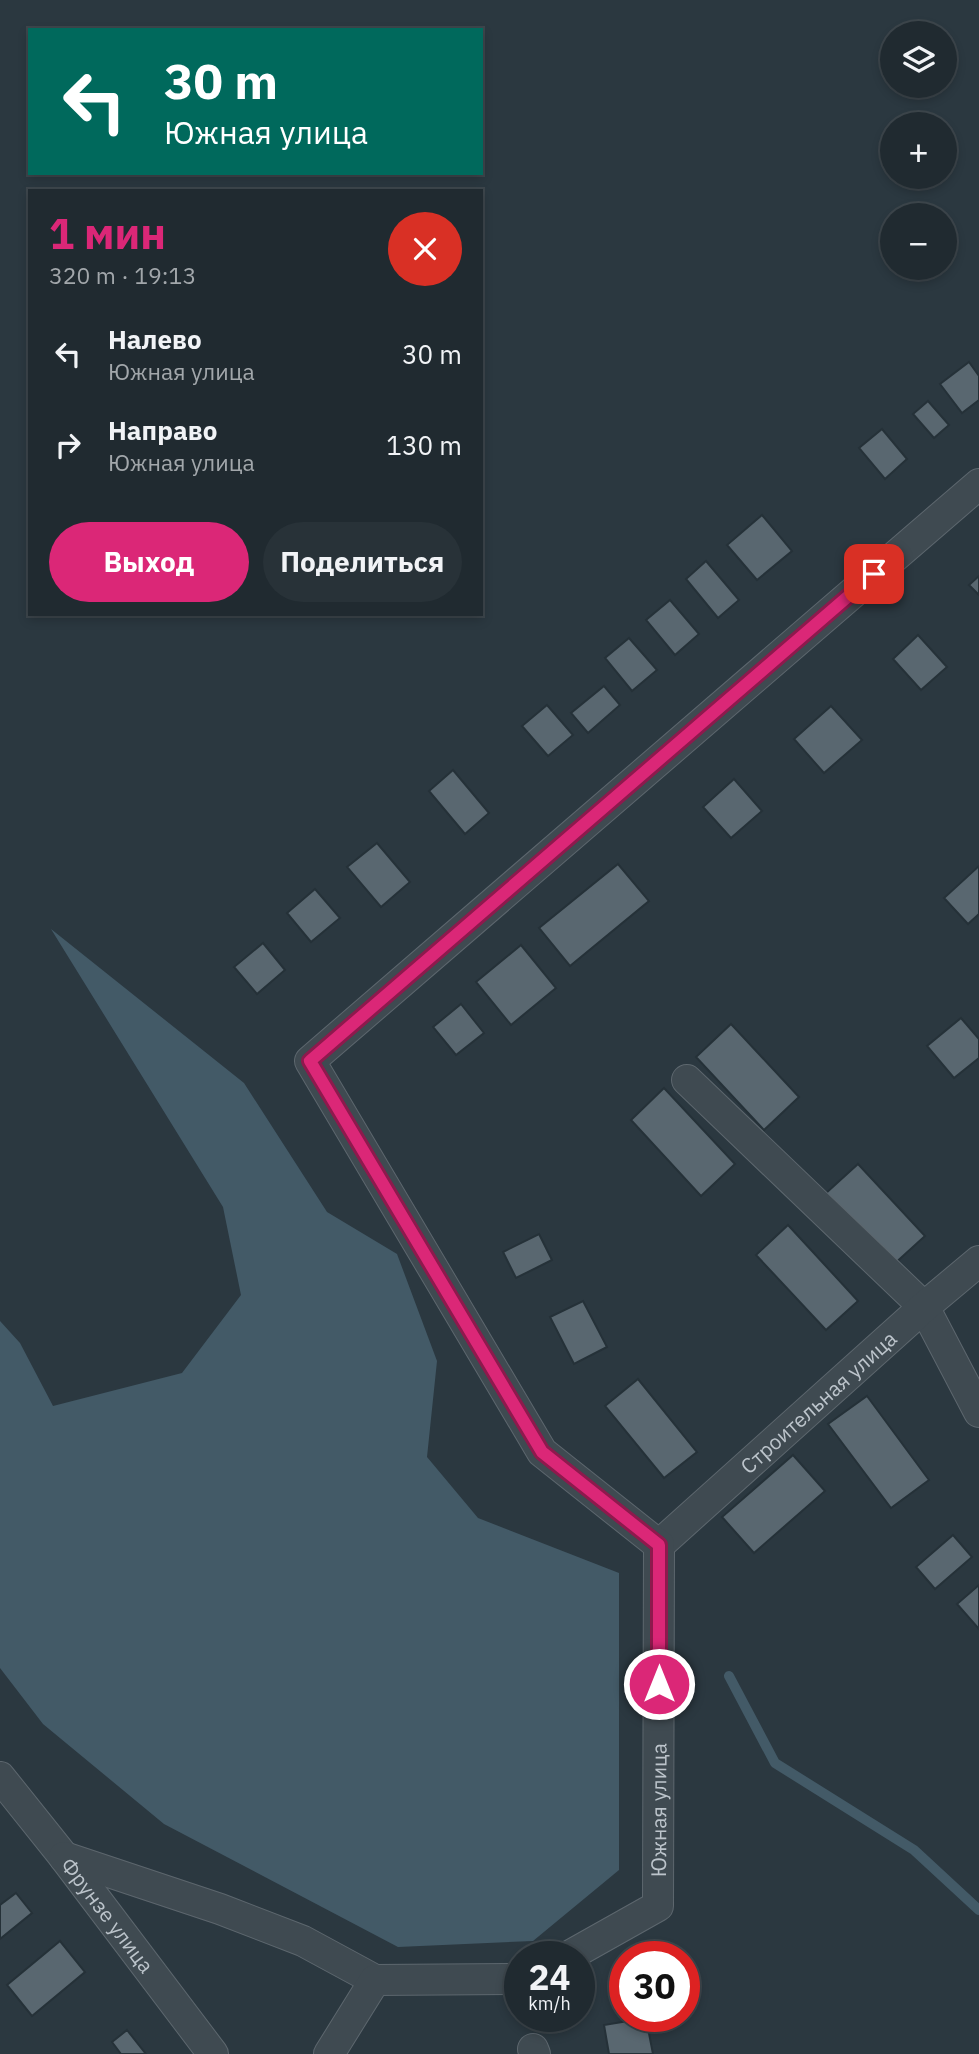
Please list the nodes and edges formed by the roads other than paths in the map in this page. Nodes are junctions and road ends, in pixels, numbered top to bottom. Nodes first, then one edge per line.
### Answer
1 (979, 484) edge
2 (687, 1080) dead end
3 (979, 1261) edge
4 (924, 1307) junction
5 (979, 1412) edge
6 (659, 1545) junction
7 (0, 1777) edge
8 (64, 1857) junction
9 (595, 1941) edge
10 (504, 1979) edge
11 (375, 1980) junction
12 (213, 2054) edge
13 (329, 2054) edge

1 - 6 street
2 - 4 street
3 - 4 street, Строительная улица
4 - 5 street
4 - 6 street, Строительная улица
6 - 9 street, Южная улица
7 - 8 street, Фрунзе улица
8 - 11 street
8 - 12 street, Фрунзе улица
10 - 11 street
11 - 13 street

